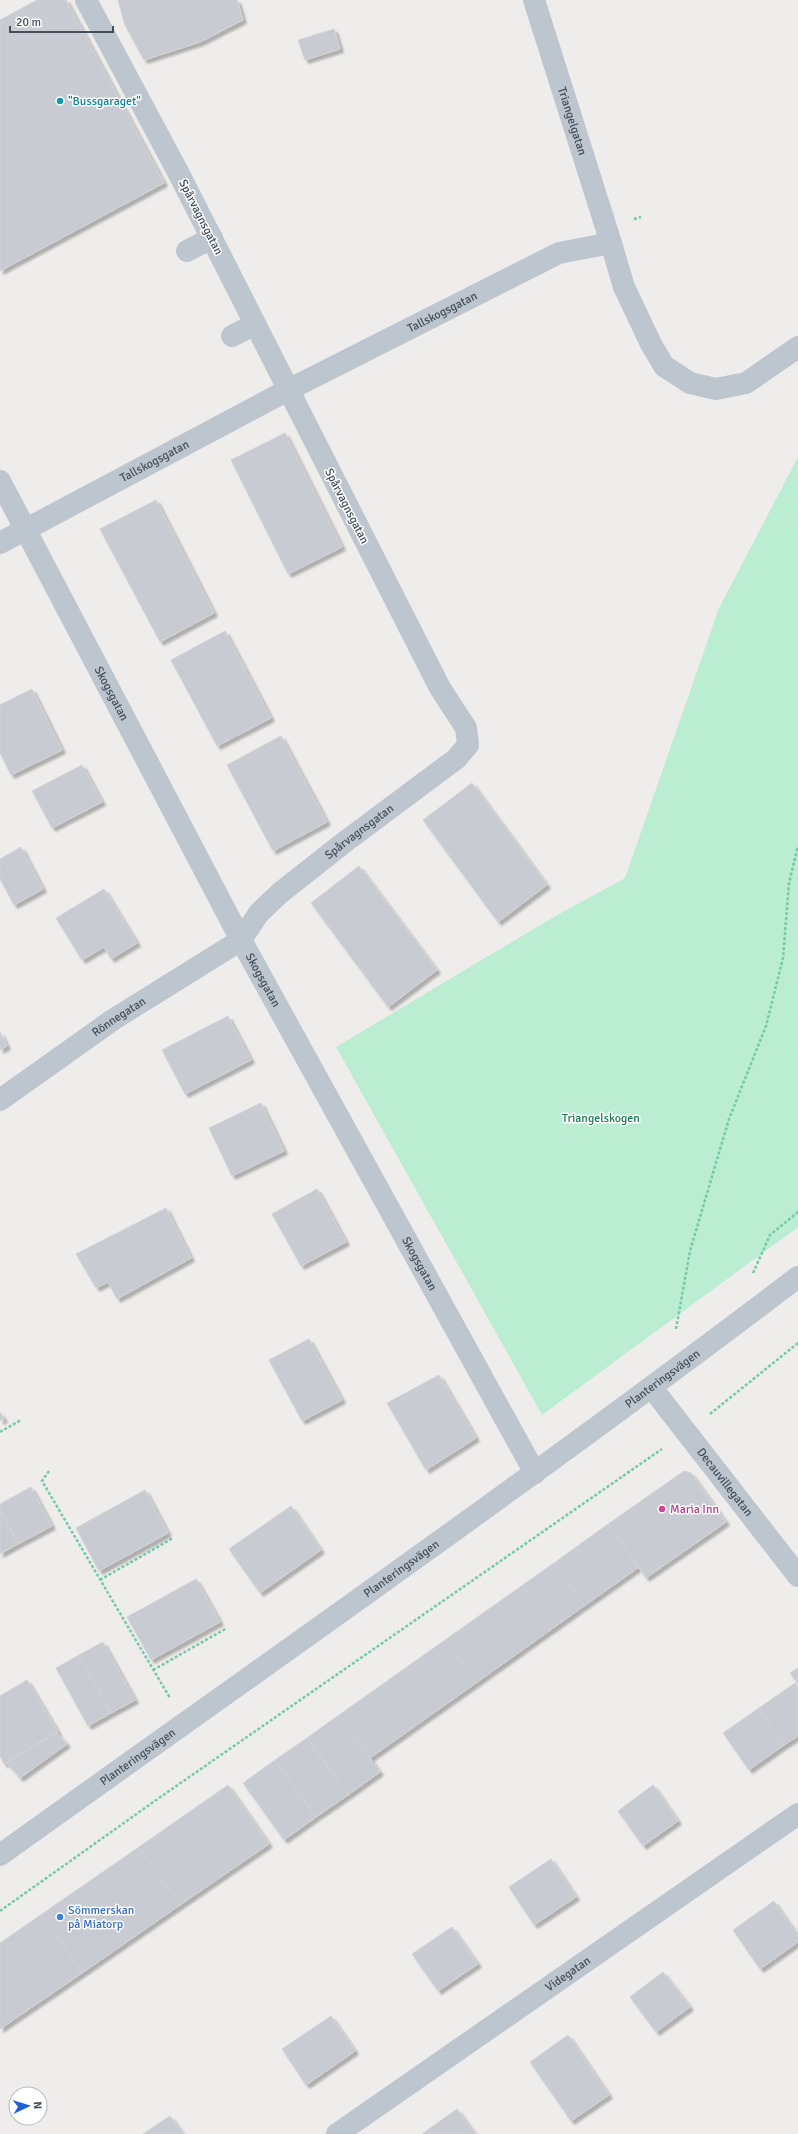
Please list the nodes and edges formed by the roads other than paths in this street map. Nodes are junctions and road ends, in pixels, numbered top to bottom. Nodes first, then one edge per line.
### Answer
1 (86, 0) edge
2 (534, 0) edge
3 (212, 238) junction
4 (611, 243) junction
5 (187, 251) dead end
6 (255, 324) junction
7 (232, 336) dead end
8 (798, 347) edge
9 (288, 390) junction
10 (0, 481) edge
11 (26, 530) junction
12 (0, 543) edge
13 (241, 940) junction
14 (0, 1100) edge
15 (798, 1277) edge
16 (652, 1388) junction
17 (535, 1473) junction
18 (798, 1576) edge
19 (798, 1814) edge
20 (0, 1855) edge
21 (337, 2134) edge

1 - 3 street, Spårvagnsgatan
2 - 4 street, Triangelgatan
3 - 5 street
3 - 6 street, Spårvagnsgatan
4 - 8 street
4 - 9 street, Tallskogsgatan
6 - 7 street
6 - 9 street, Spårvagnsgatan
9 - 11 street, Tallskogsgatan
9 - 13 street, Spårvagnsgatan
10 - 11 street, Skogsgatan
11 - 12 street, Tallskogsgatan
11 - 13 street, Skogsgatan
13 - 14 street, Rönnegatan
13 - 17 street, Skogsgatan
15 - 16 street, Planteringsvägen
16 - 17 street, Planteringsvägen
16 - 18 street, Decauvillegatan
17 - 20 street, Planteringsvägen
19 - 21 street, Videgatan

